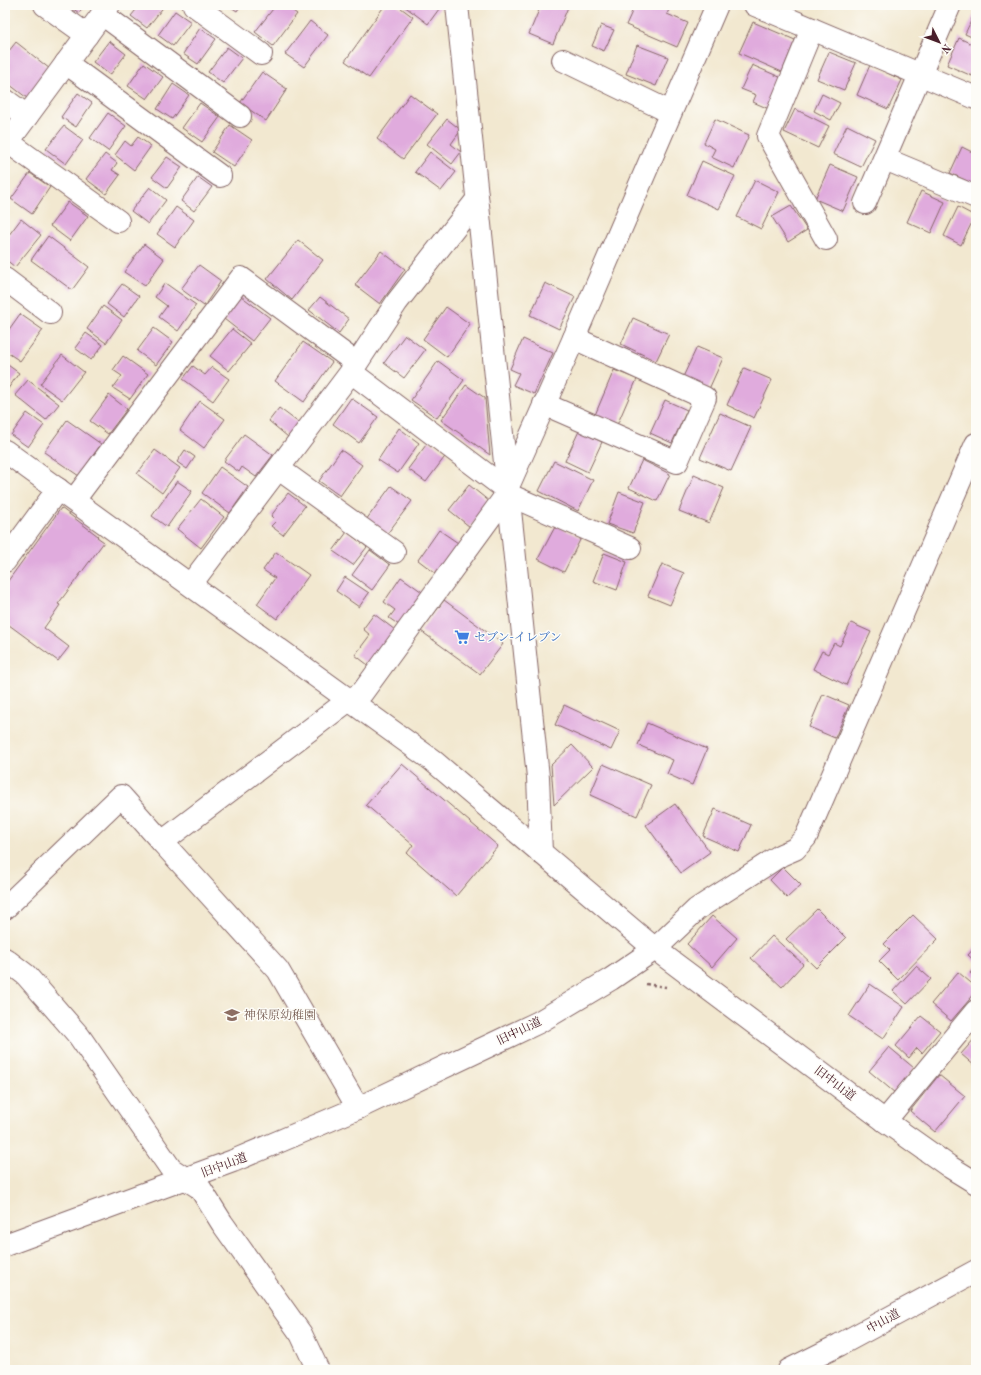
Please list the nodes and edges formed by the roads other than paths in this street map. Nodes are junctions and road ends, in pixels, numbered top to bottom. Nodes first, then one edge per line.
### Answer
1 (45, 5) edge
2 (194, 5) edge
3 (457, 5) edge
4 (698, 5) edge
5 (716, 5) edge
6 (755, 5) edge
7 (950, 5) edge
8 (105, 10) edge
9 (708, 25) junction
10 (812, 29) junction
11 (87, 35) junction
12 (261, 54) dead end
13 (563, 60) dead end
14 (66, 63) junction
15 (920, 74) junction
16 (976, 98) edge
17 (5, 100) edge
18 (670, 112) junction
19 (28, 116) junction
20 (240, 116) dead end
21 (7, 144) edge
22 (885, 158) junction
23 (220, 176) dead end
24 (976, 197) edge
25 (476, 200) junction
26 (865, 203) dead end
27 (118, 221) dead end
28 (826, 238) dead end
29 (5, 280) edge
30 (50, 313) dead end
31 (574, 338) junction
32 (353, 367) junction
33 (544, 404) junction
34 (976, 444) edge
35 (5, 451) edge
36 (279, 469) junction
37 (507, 492) junction
38 (66, 494) junction
39 (630, 548) dead end
40 (394, 552) dead end
41 (5, 561) edge
42 (191, 584) junction
43 (349, 700) junction
44 (162, 842) junction
45 (541, 853) junction
46 (5, 908) edge
47 (655, 949) junction
48 (5, 959) edge
49 (976, 1011) edge
50 (358, 1108) junction
51 (885, 1121) junction
52 (186, 1179) junction
53 (976, 1182) edge
54 (5, 1245) edge
55 (976, 1271) edge
56 (318, 1370) edge
57 (789, 1370) edge

1 - 11 main road
2 - 12 main road
3 - 25 main road
4 - 9 main road
5 - 9 main road
6 - 10 main road
7 - 15 main road
8 - 11 main road
8 - 20 main road
9 - 18 main road
10 - 15 main road
10 - 28 main road
11 - 14 main road
13 - 18 main road
14 - 19 main road
14 - 23 main road
15 - 16 main road
15 - 22 main road
17 - 19 main road
18 - 31 main road
19 - 21 main road
21 - 27 main road
22 - 24 main road
22 - 26 main road
25 - 32 main road
25 - 37 main road
29 - 30 main road
31 - 33 main road
31 - 33 main road
32 - 36 main road
32 - 37 main road
32 - 38 main road
33 - 37 main road
34 - 47 main road
35 - 38 main road
36 - 40 main road
36 - 42 main road
37 - 39 main road
37 - 43 main road
37 - 45 main road
38 - 41 main road
38 - 42 main road
42 - 43 main road
43 - 44 main road
43 - 45 main road
44 - 46 main road
44 - 50 main road
45 - 47 main road
47 - 50 main road, 旧中山道
47 - 51 main road, 旧中山道
48 - 52 main road
49 - 51 main road
50 - 52 main road, 旧中山道
51 - 53 main road, 旧中山道
52 - 54 main road, 旧中山道
52 - 56 main road
55 - 57 main road, 中山道

